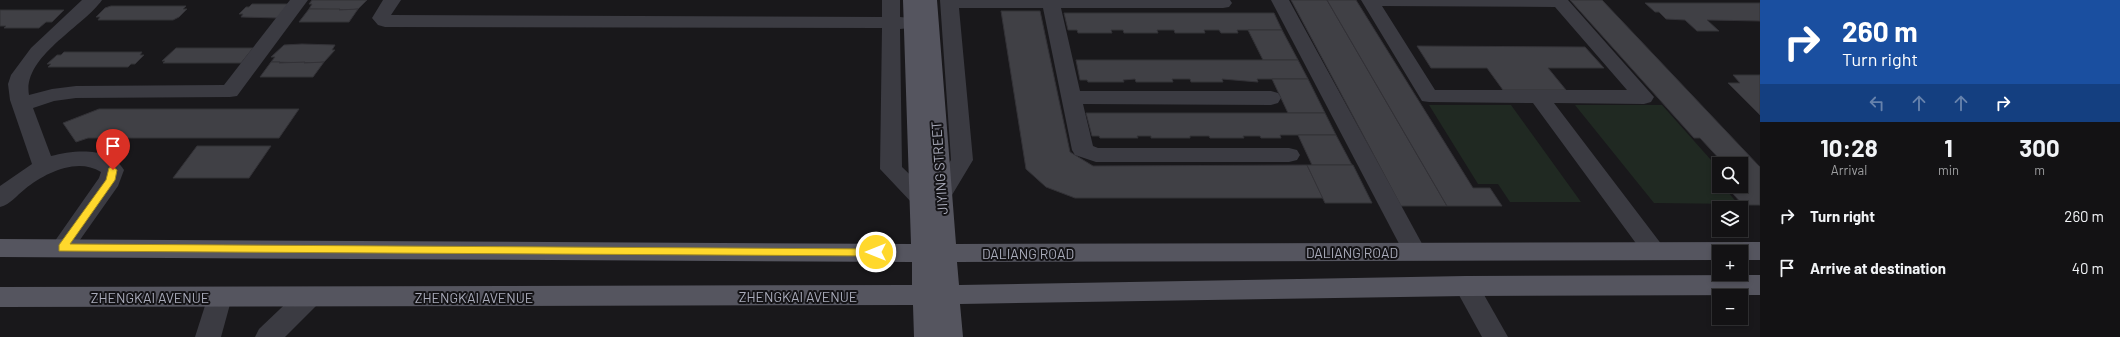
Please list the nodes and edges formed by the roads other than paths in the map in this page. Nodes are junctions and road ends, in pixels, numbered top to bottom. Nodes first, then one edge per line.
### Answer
1 (93, 0) edge
2 (299, 0) edge
3 (392, 0) edge
4 (891, 0) edge
5 (912, 0) edge
6 (928, 0) edge
7 (1280, 0) edge
8 (949, 2) edge
9 (1051, 3) junction
10 (1222, 3) dead end
11 (892, 22) junction
12 (913, 22) junction
13 (1071, 96) junction
14 (1538, 96) junction
15 (1271, 98) dead end
16 (22, 104) junction
17 (1290, 155) dead end
18 (43, 166) junction
19 (931, 196) junction
20 (0, 199) edge
21 (0, 248) edge
22 (62, 248) junction
23 (1414, 251) junction
24 (1654, 251) junction
25 (1760, 251) edge
26 (934, 253) junction
27 (1760, 285) edge
28 (1466, 286) junction
29 (936, 295) junction
30 (0, 297) edge
31 (219, 297) junction
32 (309, 297) junction
33 (208, 337) edge
34 (268, 337) edge
35 (927, 337) edge
36 (950, 337) edge
37 (1495, 337) edge

1 - 16 street
2 - 16 street
3 - 11 street
4 - 11 street
5 - 12 main road, JIYING STREET
6 - 19 main road, JIYING STREET
7 - 23 street
8 - 9 street
8 - 19 street
9 - 10 street
9 - 13 street
11 - 12 street
11 - 19 street
12 - 19 main road, JIYING STREET
13 - 15 street
13 - 17 street
14 - 14 street
14 - 24 street
16 - 18 street
18 - 20 street
18 - 22 street
19 - 26 main road, JIYING STREET
21 - 22 main road
22 - 26 main road
23 - 24 main road, DALIANG ROAD
23 - 26 main road, DALIANG ROAD
24 - 25 main road, DALIANG ROAD
26 - 29 main road, JIYING STREET
27 - 28 main road
28 - 29 main road
28 - 37 street
29 - 32 main road, ZHENGKAI AVENUE
29 - 35 main road, JIYING STREET
29 - 36 main road, JIYING STREET
30 - 31 main road, ZHENGKAI AVENUE
31 - 32 main road, ZHENGKAI AVENUE
31 - 33 street
32 - 34 street

